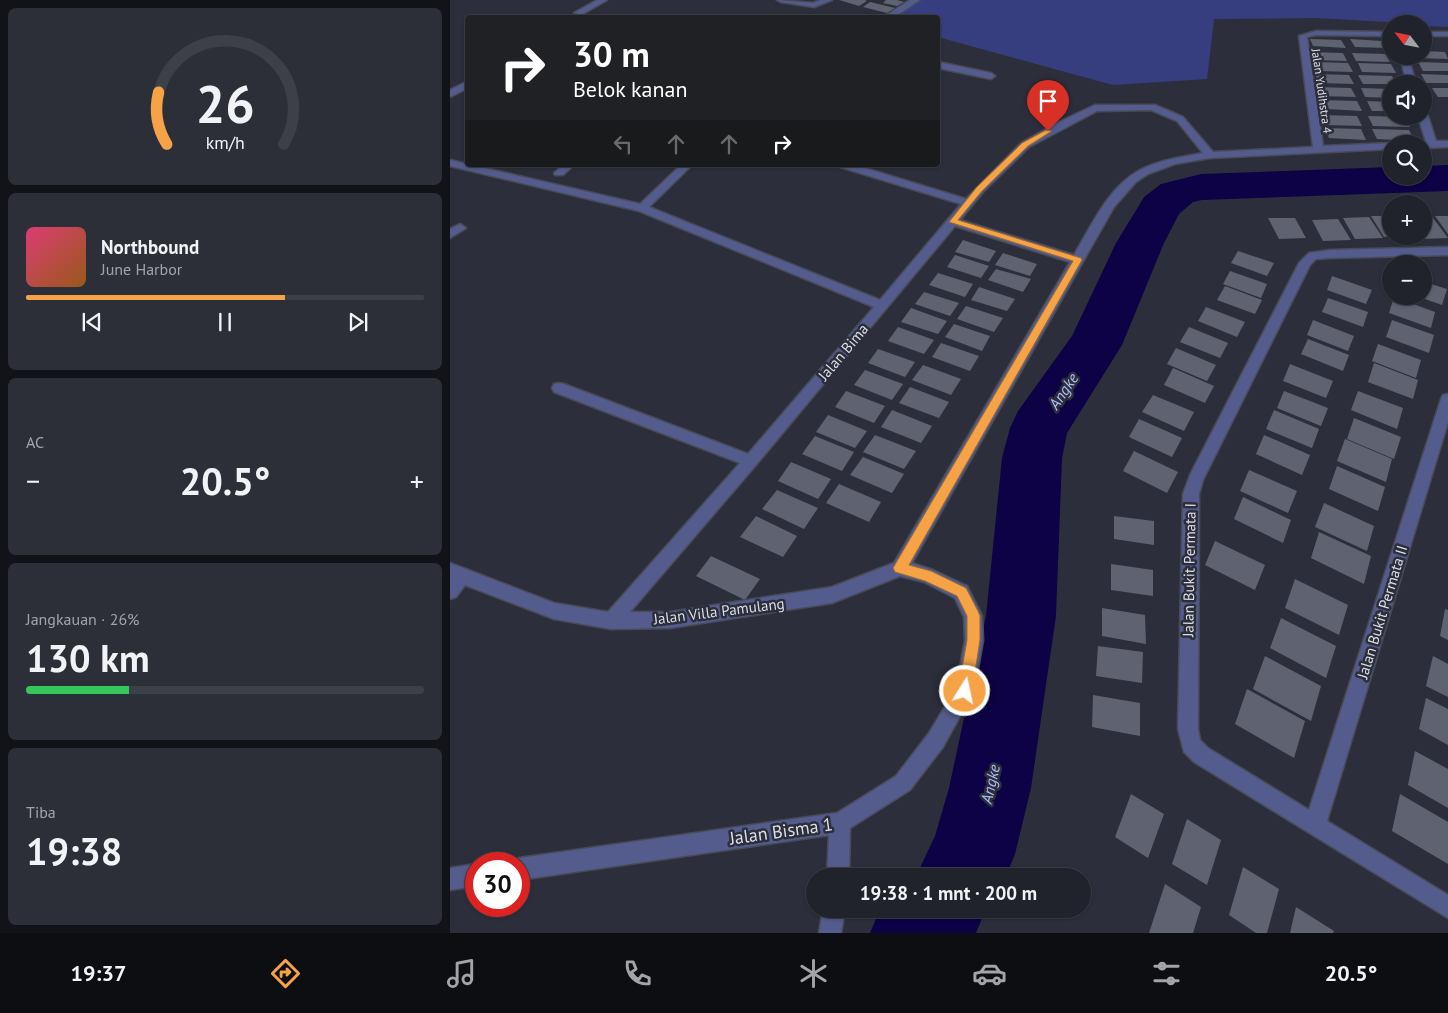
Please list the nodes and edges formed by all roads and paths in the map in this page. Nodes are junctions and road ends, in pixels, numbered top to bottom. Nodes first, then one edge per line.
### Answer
1 (603, 0) edge
2 (781, 0) edge
3 (828, 0) edge
4 (916, 0) edge
5 (578, 13) dead end
6 (891, 15) edge
7 (1382, 34) edge
8 (1432, 34) edge
9 (1448, 34) edge
10 (940, 65) edge
11 (991, 76) dead end
12 (465, 86) edge
13 (450, 94) edge
14 (1448, 144) edge
15 (1432, 145) edge
16 (1382, 146) edge
17 (1318, 149) junction
18 (1210, 155) junction
19 (450, 162) edge
20 (465, 166) edge
21 (471, 167) edge
22 (566, 167) edge
23 (685, 167) edge
24 (851, 167) edge
25 (559, 173) dead end
26 (968, 203) junction
27 (642, 208) junction
28 (953, 222) junction
29 (1448, 252) edge
30 (1078, 260) junction
31 (882, 305) junction
32 (559, 388) dead end
33 (1448, 399) edge
34 (751, 461) junction
35 (900, 568) junction
36 (456, 573) edge
37 (450, 590) edge
38 (611, 621) junction
39 (840, 823) junction
40 (1315, 825) junction
41 (530, 867) edge
42 (838, 868) edge
43 (465, 877) edge
44 (450, 879) edge
45 (1448, 907) edge
46 (832, 918) edge
47 (830, 933) edge

1 - 5 street
2 - 3 street
4 - 6 street
7 - 17 street, Jalan Yudihstra 4
8 - 9 street
10 - 11 street
12 - 13 street
14 - 15 street
16 - 17 street
17 - 18 street
18 - 26 street, Jalan Bima
18 - 30 street
19 - 20 street
21 - 27 street
22 - 25 street
23 - 27 street
24 - 26 street
26 - 28 street, Jalan Bima
27 - 31 street
28 - 30 street
28 - 31 street, Jalan Bima
29 - 40 street, Jalan Bukit Permata I
30 - 35 street
31 - 34 street, Jalan Bima
32 - 34 street
33 - 40 street, Jalan Bukit Permata II
34 - 38 street, Jalan Bima
35 - 38 street, Jalan Villa Pamulang
35 - 39 street, Jalan Bisma 1
36 - 37 street
36 - 38 street, Jalan Villa Pamulang
39 - 41 street, Jalan Bisma 1
39 - 42 street
40 - 45 street, Jalan Bukit Permata I
43 - 44 street
46 - 47 street

